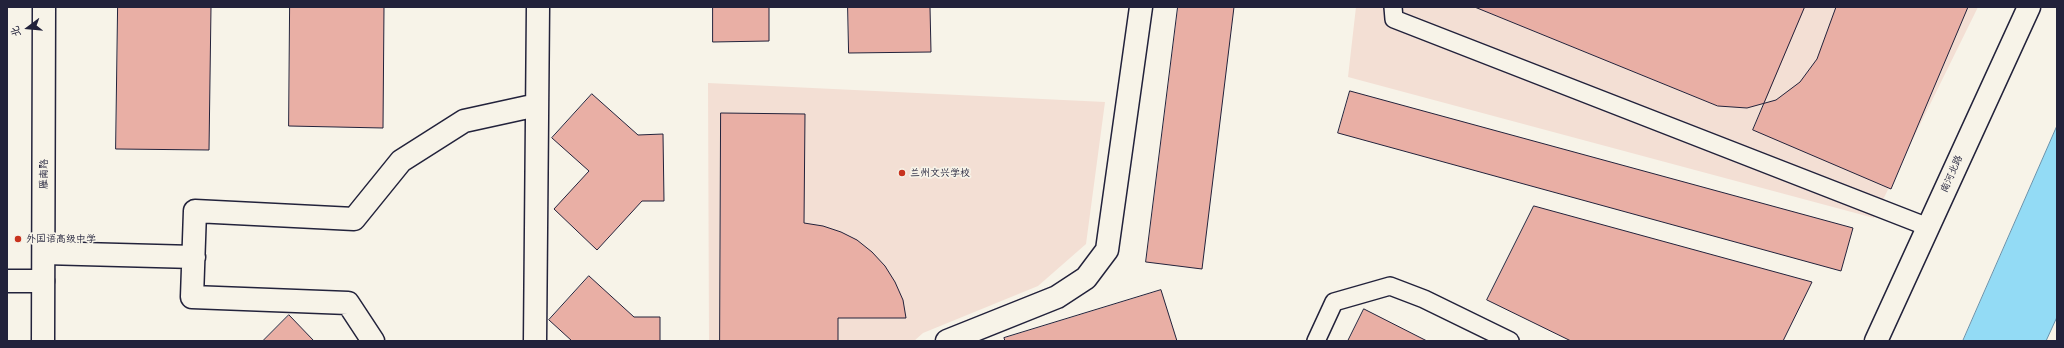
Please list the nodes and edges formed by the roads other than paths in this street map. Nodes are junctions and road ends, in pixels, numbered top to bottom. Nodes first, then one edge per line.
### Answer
1 (44, 7) edge
2 (538, 7) edge
3 (1141, 7) edge
4 (1393, 7) edge
5 (2028, 7) edge
6 (537, 105) junction
7 (1928, 227) junction
8 (44, 253) junction
9 (194, 257) junction
10 (7, 281) edge
11 (43, 281) junction
12 (43, 341) edge
13 (373, 341) edge
14 (535, 341) edge
15 (947, 341) edge
16 (1316, 341) edge
17 (1510, 341) edge
18 (1876, 341) edge

1 - 8 street, 雁南路
2 - 6 street
3 - 15 street
4 - 7 lane
5 - 7 street, 南河北路
6 - 9 street
6 - 14 street
7 - 18 street, 南河北路
8 - 9 street
8 - 11 street, 雁南路
9 - 13 street
10 - 11 street
11 - 12 street, 雁南路
16 - 17 lane

